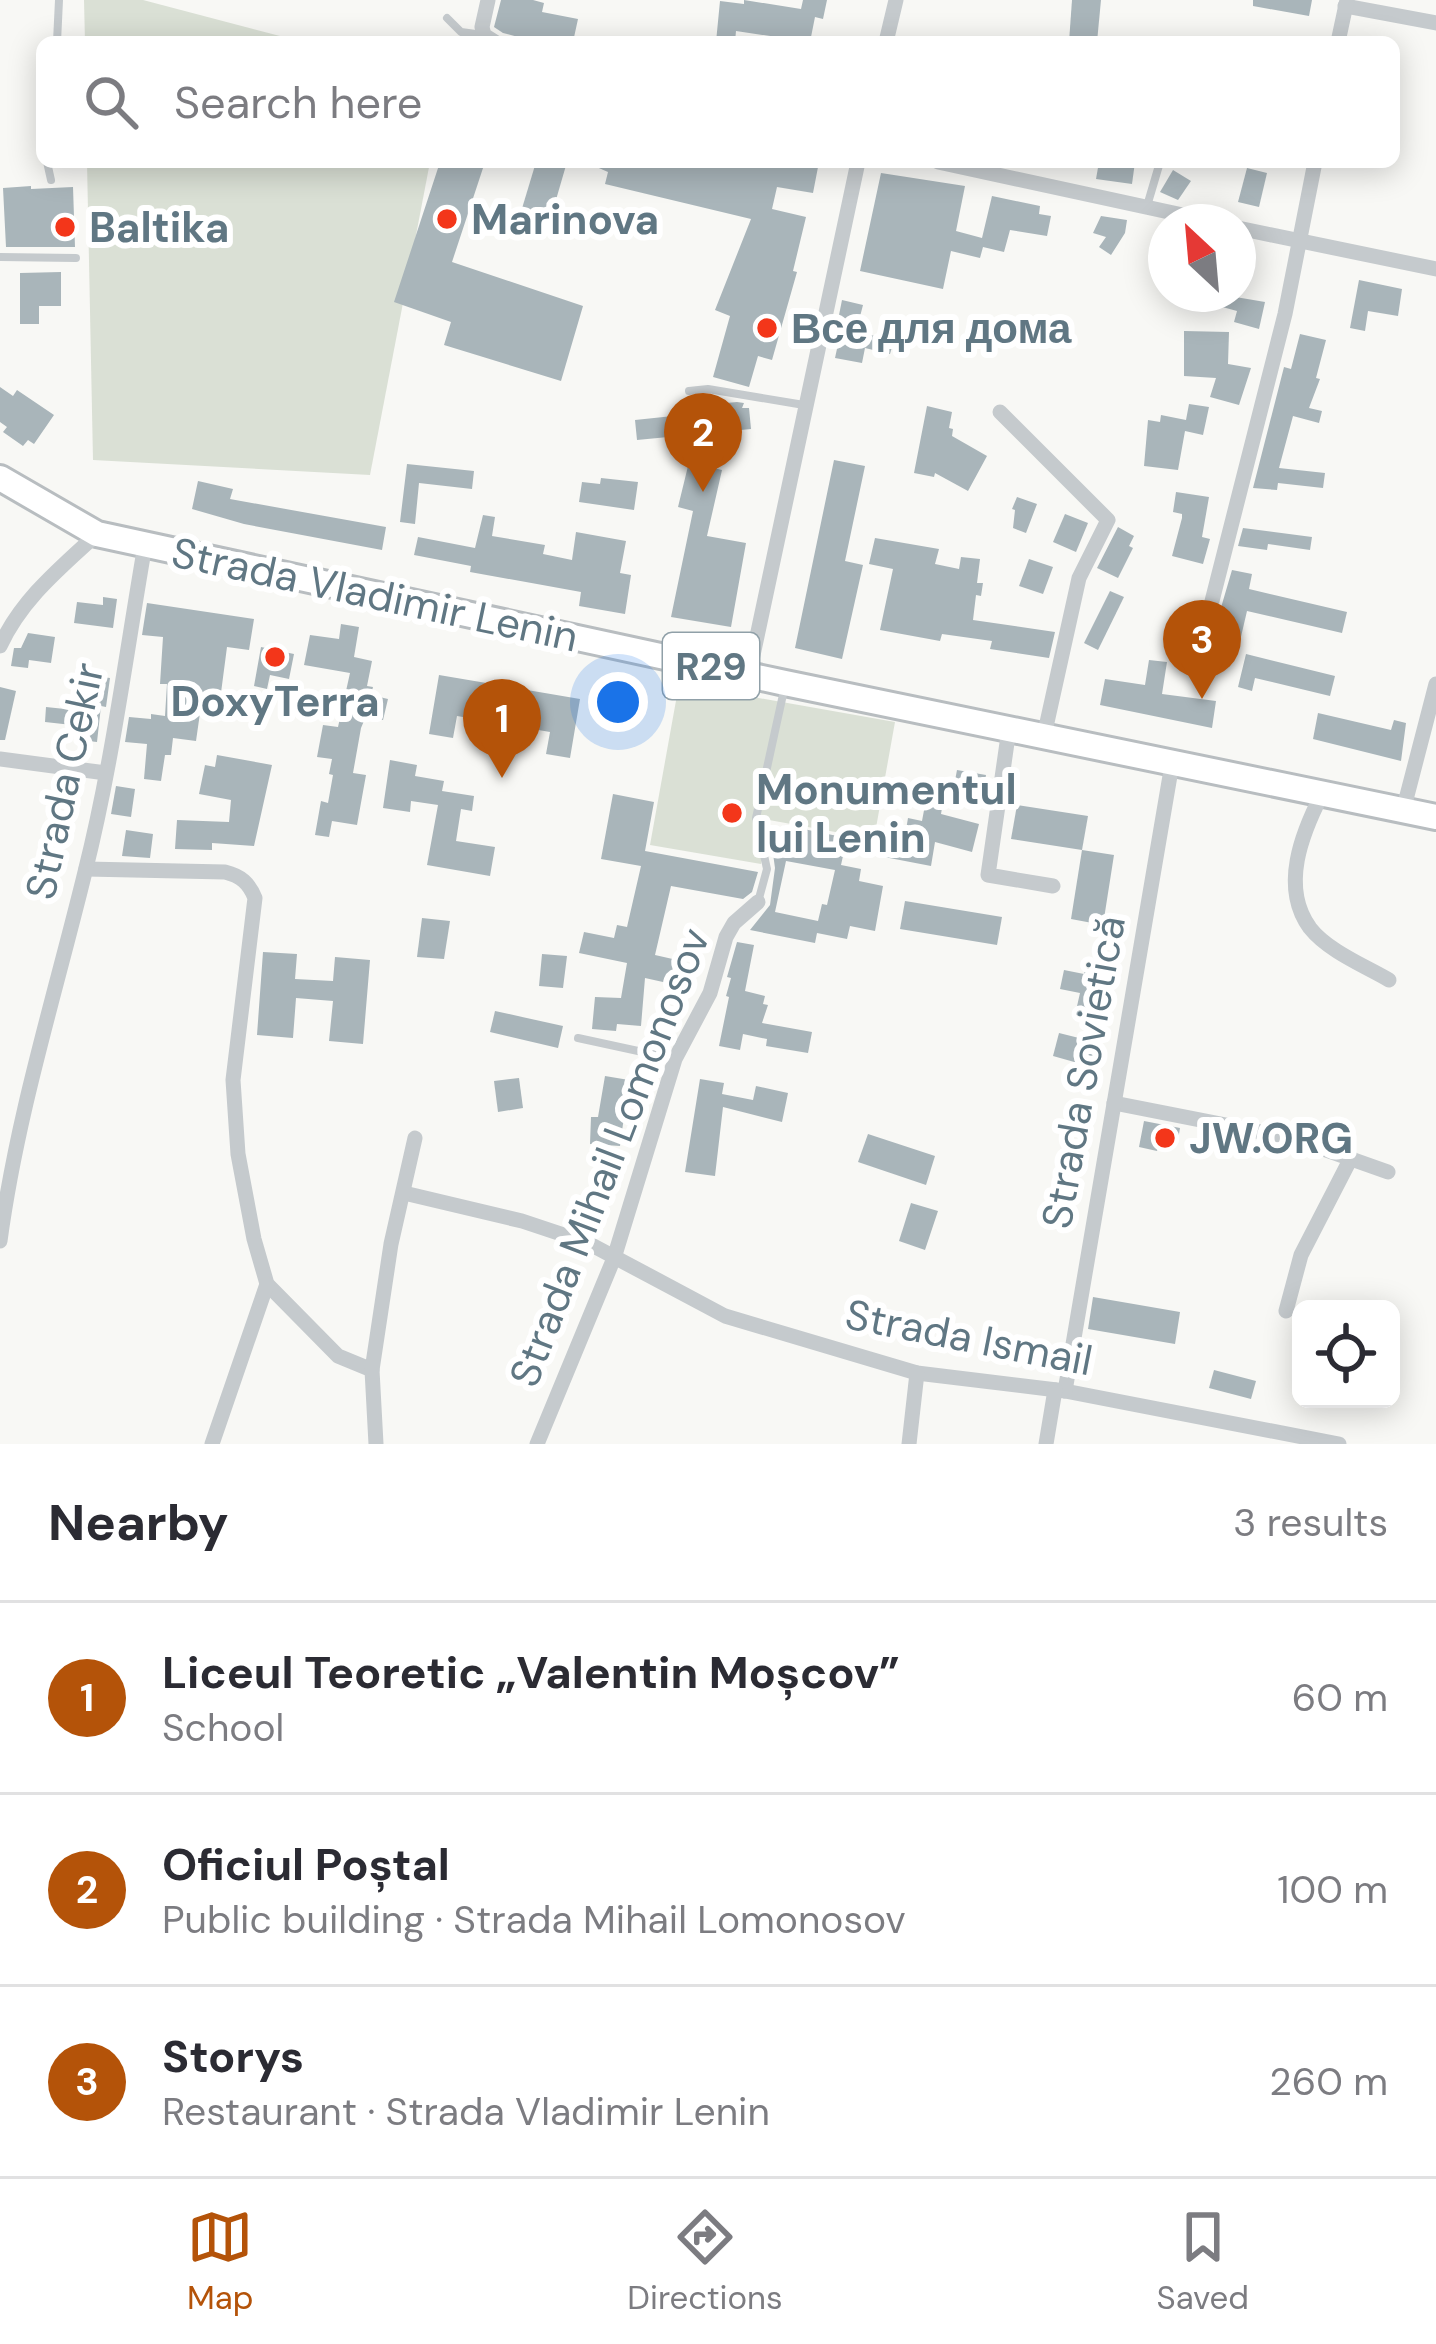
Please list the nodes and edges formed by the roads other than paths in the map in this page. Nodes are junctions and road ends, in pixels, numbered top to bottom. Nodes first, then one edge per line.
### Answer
1 (59, 0) edge
2 (488, 0) edge
3 (896, 0) edge
4 (1346, 3) edge
5 (447, 18) dead end
6 (1436, 23) edge
7 (57, 36) edge
8 (478, 36) edge
9 (488, 36) edge
10 (887, 36) edge
11 (1339, 36) edge
12 (48, 168) edge
13 (857, 168) edge
14 (966, 168) edge
15 (1158, 168) edge
16 (1314, 168) edge
17 (51, 180) dead end
18 (1147, 206) joint
19 (1256, 231) edge
20 (1299, 242) junction
21 (0, 257) edge
22 (76, 258) dead end
23 (1436, 269) edge
24 (689, 391) dead end
25 (806, 405) junction
26 (1000, 412) dead end
27 (0, 478) edge
28 (97, 534) junction
29 (145, 545) junction
30 (1212, 601) dead end
31 (0, 646) edge
32 (749, 674) junction
33 (785, 683) junction
34 (1436, 684) edge
35 (1009, 729) junction
36 (1044, 736) junction
37 (0, 759) edge
38 (1172, 764) junction
39 (106, 773) junction
40 (1322, 794) junction
41 (1402, 811) junction
42 (1436, 818) edge
43 (86, 869) junction
44 (1053, 886) dead end
45 (758, 902) joint
46 (1389, 980) dead end
47 (578, 1038) dead end
48 (675, 1059) junction
49 (1114, 1103) junction
50 (415, 1138) dead end
51 (1351, 1158) junction
52 (1388, 1172) dead end
53 (4, 1174) edge
54 (404, 1192) junction
55 (0, 1241) edge
56 (614, 1258) junction
57 (267, 1284) junction
58 (1286, 1311) dead end
59 (371, 1370) junction
60 (917, 1373) junction
61 (1060, 1391) junction
62 (212, 1444) edge
63 (376, 1444) edge
64 (537, 1444) edge
65 (909, 1444) edge
66 (1046, 1444) edge
67 (1334, 1444) edge

1 - 7 lane
2 - 9 street
3 - 10 street
4 - 6 street
4 - 11 street
5 - 8 lane
12 - 17 lane
13 - 25 street
14 - 18 street
15 - 18 lane
16 - 20 street
19 - 20 street
20 - 23 street
20 - 30 street
21 - 22 lane
24 - 25 lane
25 - 32 street
26 - 36 street
27 - 28 main road, Strada Vladimir Lenin / R29
28 - 29 main road, Strada Vladimir Lenin / R29
28 - 31 street
29 - 32 main road, Strada Vladimir Lenin / R29
29 - 39 street, Strada Cekir
32 - 33 main road, Strada Vladimir Lenin / R29
33 - 35 main road, Strada Vladimir Lenin / R29
33 - 45 lane
34 - 41 street
35 - 36 main road, Strada Vladimir Lenin / R29
35 - 44 street
36 - 38 main road, Strada Vladimir Lenin / R29
37 - 39 street
38 - 40 main road, Strada Vladimir Lenin / R29
38 - 49 street, Strada Sovietică
39 - 43 street, Strada Cekir
40 - 41 main road, Strada Vladimir Lenin / R29
40 - 46 street
41 - 42 main road, Strada Vladimir Lenin / R29
43 - 53 street, Strada Cekir
43 - 57 street
45 - 48 street, Strada Mihail Lomonosov
47 - 48 lane
48 - 56 street, Strada Mihail Lomonosov
49 - 51 street
49 - 61 street, Strada Sovietică
50 - 54 street
51 - 52 street
51 - 58 street
53 - 55 street, Strada Cekir
54 - 56 street, Strada Ismail
54 - 59 street
56 - 60 street, Strada Ismail
56 - 64 street, Strada Mihail Lomonosov
57 - 59 street
57 - 62 street
59 - 63 street
60 - 61 street, Strada Ismail
60 - 65 street
61 - 66 street, Strada Sovietică
61 - 67 street, Strada Ismail

